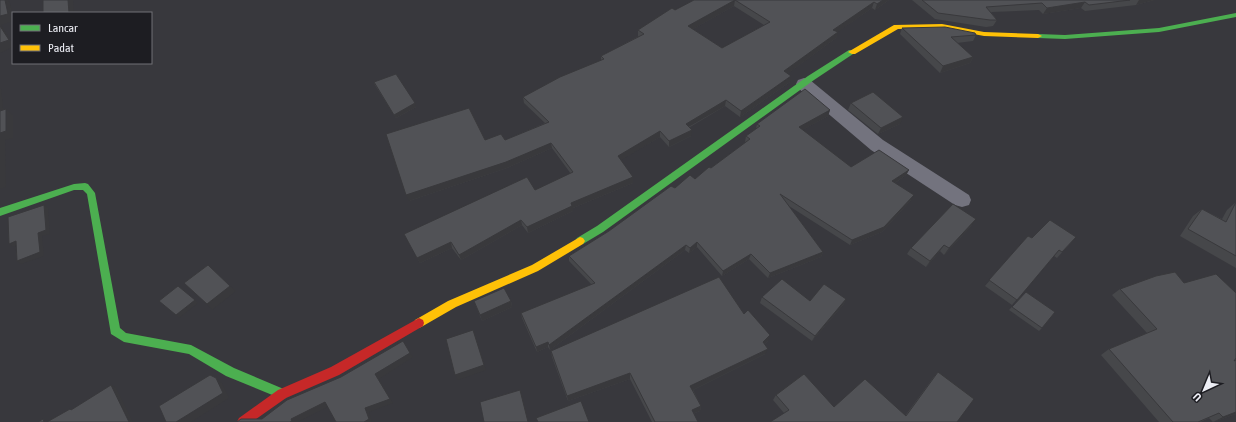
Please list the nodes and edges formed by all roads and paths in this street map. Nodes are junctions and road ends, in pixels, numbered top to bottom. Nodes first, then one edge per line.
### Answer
1 (1236, 15) edge
2 (804, 84) junction
3 (962, 200) dead end
4 (0, 212) edge
5 (282, 394) junction
6 (243, 422) edge

1 - 2 street
2 - 3 street
2 - 5 street
4 - 5 street
5 - 6 street

